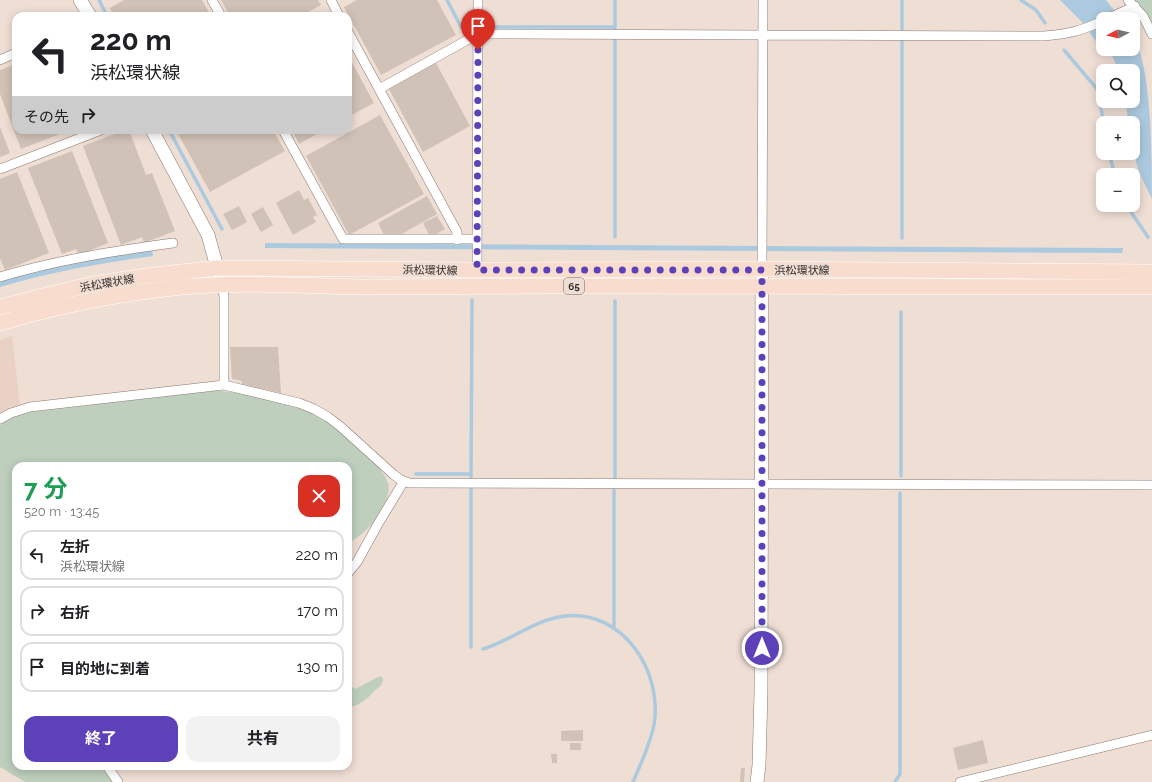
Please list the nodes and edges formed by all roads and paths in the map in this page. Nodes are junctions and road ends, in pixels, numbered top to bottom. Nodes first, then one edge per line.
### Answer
1 (80, 0) edge
2 (212, 0) edge
3 (331, 0) edge
4 (478, 0) edge
5 (763, 0) edge
6 (1131, 3) edge
7 (88, 12) edge
8 (219, 12) edge
9 (338, 12) edge
10 (1124, 12) edge
11 (1096, 24) edge
12 (478, 34) junction
13 (1152, 34) edge
14 (763, 35) junction
15 (352, 39) edge
16 (12, 56) edge
17 (0, 60) edge
18 (379, 89) junction
19 (91, 134) edge
20 (154, 134) edge
21 (285, 134) edge
22 (0, 169) edge
23 (457, 240) junction
24 (477, 241) junction
25 (173, 243) dead end
26 (477, 263) junction
27 (217, 268) junction
28 (762, 270) junction
29 (1152, 272) edge
30 (0, 277) edge
31 (222, 285) junction
32 (1152, 287) edge
33 (762, 288) junction
34 (0, 307) edge
35 (0, 324) edge
36 (224, 385) junction
37 (0, 419) edge
38 (404, 481) junction
39 (762, 484) junction
40 (1152, 485) edge
41 (352, 568) edge
42 (1152, 735) edge
43 (110, 770) edge
44 (118, 782) edge
45 (757, 782) edge
46 (960, 782) edge

1 - 7 street
2 - 8 street
3 - 9 street
4 - 12 street
5 - 14 street
6 - 10 street
6 - 13 street
11 - 14 street
12 - 14 street
12 - 18 street
12 - 24 street
14 - 28 street
15 - 18 street
16 - 17 street
18 - 23 street
19 - 22 street
20 - 27 street
21 - 23 street
23 - 24 street
24 - 26 street
25 - 30 street
26 - 27 main road, 浜松環状線 / 65
26 - 28 main road, 浜松環状線 / 65
27 - 31 street
27 - 34 main road, 浜松環状線 / 65
28 - 29 main road, 浜松環状線 / 65
28 - 33 street
31 - 33 main road, 浜松環状線 / 65
31 - 35 main road, 浜松環状線 / 65
31 - 36 street
32 - 33 main road, 浜松環状線 / 65
33 - 39 street
36 - 37 street
36 - 38 street
38 - 39 street
38 - 41 street
39 - 40 street
39 - 45 street
42 - 46 street
43 - 44 street

